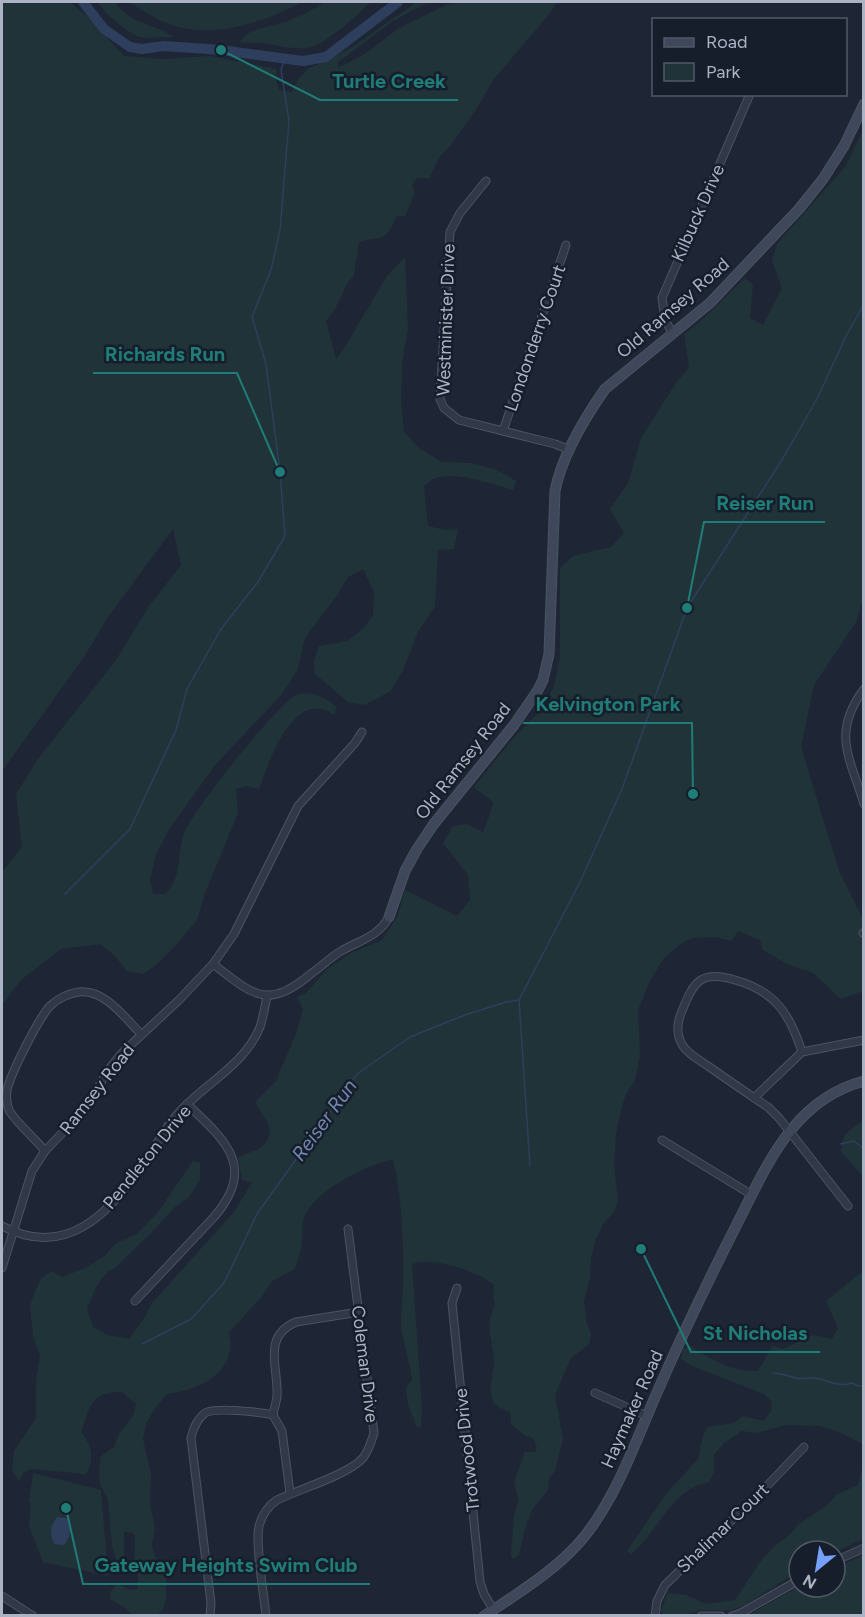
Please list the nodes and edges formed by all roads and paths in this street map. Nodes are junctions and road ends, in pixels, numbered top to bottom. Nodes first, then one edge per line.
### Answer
1 (749, 96) edge
2 (864, 104) edge
3 (486, 181) dead end
4 (566, 245) dead end
5 (672, 333) junction
6 (503, 431) junction
7 (570, 450) junction
8 (864, 689) edge
9 (362, 732) dead end
10 (862, 792) edge
11 (864, 804) edge
12 (389, 917) joint
13 (213, 964) junction
14 (267, 996) junction
15 (141, 1035) junction
16 (864, 1040) edge
17 (802, 1052) junction
18 (864, 1081) edge
19 (754, 1098) junction
20 (187, 1104) junction
21 (790, 1130) junction
22 (662, 1140) dead end
23 (45, 1151) junction
24 (752, 1195) junction
25 (848, 1206) dead end
26 (2, 1226) edge
27 (348, 1229) dead end
28 (12, 1231) junction
29 (2, 1268) edge
30 (457, 1288) dead end
31 (135, 1301) dead end
32 (359, 1312) junction
33 (595, 1393) dead end
34 (273, 1415) junction
35 (647, 1416) junction
36 (804, 1447) dead end
37 (290, 1494) junction
38 (864, 1548) edge
39 (847, 1555) edge
40 (787, 1587) edge
41 (2, 1596) edge
42 (493, 1609) junction
43 (33, 1616) edge
44 (210, 1616) edge
45 (266, 1616) edge
46 (484, 1616) edge
47 (656, 1616) edge
48 (701, 1616) edge
49 (721, 1616) edge
50 (732, 1616) edge

1 - 5 street, Kilbuck Drive
2 - 5 street, Old Ramsey Road
3 - 6 street, Westminister Drive
4 - 6 street, Londonderry Court
5 - 7 street, Old Ramsey Road
6 - 7 street, Westminister Drive
7 - 12 street, Old Ramsey Road
8 - 10 street
9 - 13 street
10 - 11 street
12 - 14 street, Old Ramsey Road
13 - 14 street
13 - 15 street, Ramsey Road
14 - 20 street, Pendleton Drive
15 - 23 street, Ramsey Road
15 - 23 street
16 - 17 street
17 - 19 street
17 - 19 street
18 - 21 street, Haymaker Road
19 - 21 street
20 - 28 street, Pendleton Drive
20 - 31 street
21 - 24 street, Haymaker Road
21 - 25 street
22 - 24 street
23 - 28 street, Ramsey Road
24 - 35 street, Haymaker Road
26 - 28 street, Pendleton Drive
27 - 32 street, Coleman Drive
28 - 29 street, Ramsey Road
30 - 42 street, Trotwood Drive
32 - 34 street
32 - 37 street, Coleman Drive
33 - 35 street
34 - 37 street
34 - 44 street
35 - 42 street, Haymaker Road
36 - 47 street, Shalimar Court
37 - 45 street, Coleman Drive
38 - 39 street
40 - 50 street
41 - 43 street
42 - 46 street, Haymaker Road
48 - 49 street

